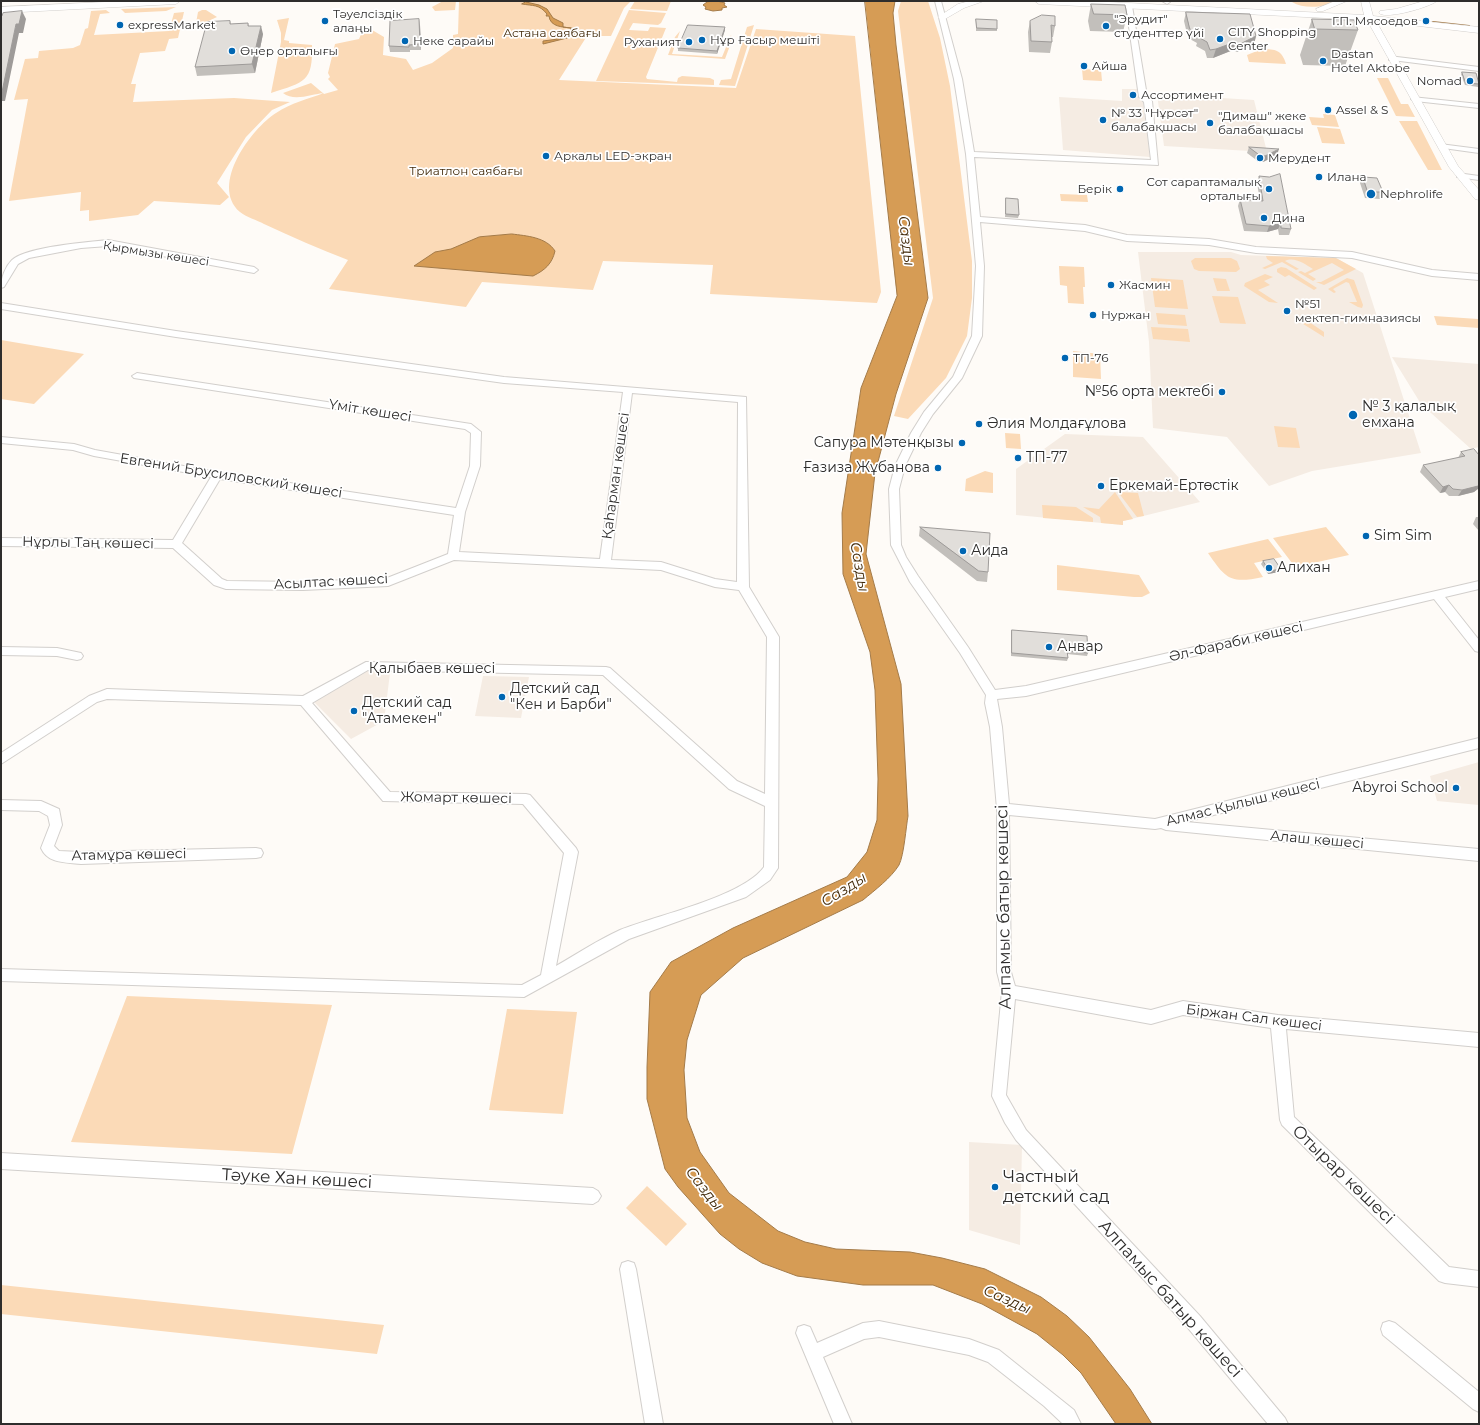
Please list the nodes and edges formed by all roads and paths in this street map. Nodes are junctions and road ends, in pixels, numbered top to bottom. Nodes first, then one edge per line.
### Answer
1 (45, 1) edge
2 (159, 1) edge
3 (176, 1) edge
4 (938, 1) edge
5 (980, 1) edge
6 (1038, 1) edge
7 (1146, 1) edge
8 (1343, 1) edge
9 (1365, 1) edge
10 (1433, 1) edge
11 (1072, 2) edge
12 (1166, 2) edge
13 (1, 4) edge
14 (1129, 6) junction
15 (1320, 9) junction
16 (1, 10) edge
17 (1288, 11) junction
18 (1369, 15) junction
19 (942, 16) junction
20 (1479, 30) edge
21 (1392, 58) junction
22 (1479, 69) edge
23 (1415, 98) junction
24 (1479, 106) edge
25 (1443, 146) junction
26 (1479, 151) edge
27 (970, 154) junction
28 (1460, 175) junction
29 (1479, 178) edge
30 (1479, 197) edge
31 (976, 219) junction
32 (254, 270) dead end
33 (1479, 277) edge
34 (1, 285) edge
35 (1, 306) edge
36 (138, 376) dead end
37 (628, 390) junction
38 (1, 440) edge
39 (217, 475) junction
40 (460, 512) junction
41 (1, 542) edge
42 (176, 544) junction
43 (453, 556) junction
44 (605, 562) junction
45 (1479, 585) edge
46 (743, 587) junction
47 (1437, 594) junction
48 (1479, 648) edge
49 (1, 651) edge
50 (77, 656) dead end
51 (992, 695) junction
52 (305, 701) junction
53 (1479, 743) edge
54 (1, 759) edge
55 (772, 802) junction
56 (1, 805) edge
57 (1003, 808) junction
58 (1155, 824) junction
59 (256, 853) dead end
60 (1479, 855) edge
61 (1, 975) edge
62 (548, 977) junction
63 (1009, 991) junction
64 (1278, 1022) junction
65 (1479, 1040) edge
66 (1, 1161) edge
67 (593, 1196) dead end
68 (628, 1269) dead end
69 (1479, 1279) edge
70 (1389, 1329) dead end
71 (804, 1333) dead end
72 (813, 1354) junction
73 (1479, 1403) edge
74 (654, 1424) edge
75 (843, 1424) edge
76 (1072, 1424) edge
77 (1279, 1424) edge

1 - 13 main road
2 - 3 main road
2 - 16 main road
4 - 19 street
5 - 19 main road
6 - 11 main road
7 - 12 main road
8 - 15 main road
9 - 18 main road
10 - 18 main road
11 - 14 main road
12 - 17 main road
14 - 17 main road
14 - 27 street
15 - 17 main road
15 - 18 main road
17 - 18 main road
18 - 20 main road
18 - 21 main road
19 - 27 street
21 - 22 street
21 - 23 main road
23 - 24 street
23 - 25 main road
25 - 26 street
25 - 28 main road
27 - 31 street
28 - 29 street
28 - 30 main road
31 - 33 street
31 - 51 street
32 - 34 street, Қырмызы көшесі
35 - 37 street
36 - 40 street, Үміт көшесі
37 - 44 street, Қаһарман көшесі
37 - 46 street
38 - 39 street, Евгений Брусиловский көшесі
39 - 40 street, Евгений Брусиловский көшесі
39 - 42 street
40 - 43 street, Үміт көшесі
41 - 42 street, Нұрлы Таң көшесі
42 - 43 street, Асылтас көшесі
43 - 44 street, Асылтас көшесі
44 - 46 street, Асылтас көшесі
45 - 47 street, Әл-Фараби көшесі
46 - 55 street
47 - 48 street
47 - 51 street, Әл-Фараби көшесі
49 - 50 street
51 - 57 street, Алпамыс батыр көшесі
52 - 54 street
52 - 55 street, Қалыбаев көшесі
52 - 62 street, Жомарт көшесі
53 - 58 street, Алмас Қылыш көшесі
55 - 62 street
56 - 59 street, Атамұра көшесі
57 - 58 street, Алмас Қылыш көшесі
57 - 63 street, Алпамыс батыр көшесі
58 - 60 street, Алаш көшесі
61 - 62 street
63 - 64 street, Біржан Сал көшесі
63 - 77 street, Алпамыс батыр көшесі
64 - 65 street, Біржан Сал көшесі
64 - 69 street, Отырар көшесі
66 - 67 street, Тәуке Хан көшесі
68 - 74 street
70 - 73 street
71 - 72 street
72 - 75 street
72 - 76 street

